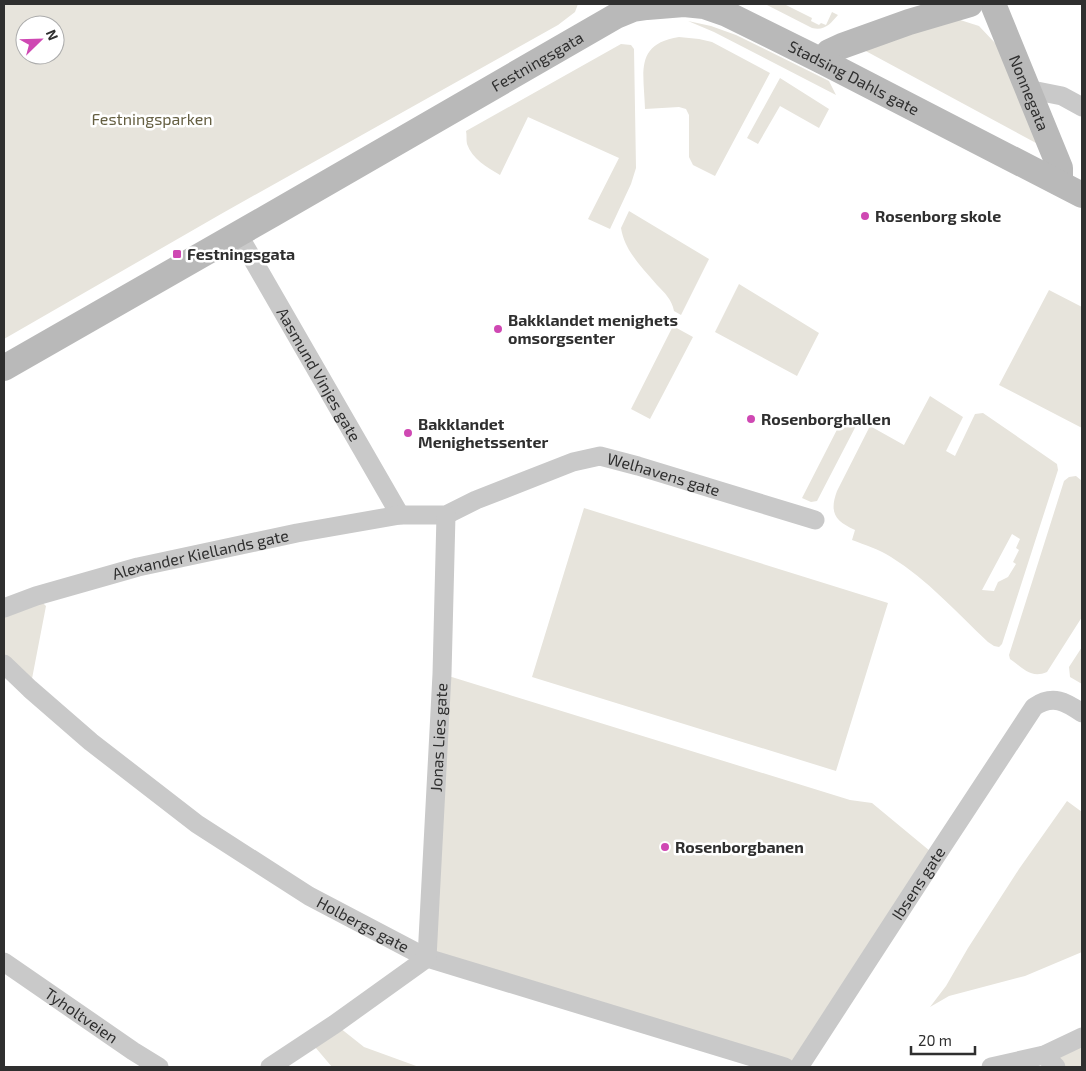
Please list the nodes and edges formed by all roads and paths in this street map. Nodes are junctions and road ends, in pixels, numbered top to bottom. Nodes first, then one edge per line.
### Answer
1 (970, 4) edge
2 (993, 4) edge
3 (612, 10) edge
4 (822, 61) junction
5 (1027, 89) junction
6 (1082, 107) edge
7 (1058, 182) junction
8 (1082, 195) edge
9 (238, 234) junction
10 (4, 368) edge
11 (400, 515) junction
12 (446, 515) junction
13 (815, 520) dead end
14 (4, 608) edge
15 (4, 664) edge
16 (1082, 713) edge
17 (427, 958) junction
18 (4, 962) edge
19 (1082, 1037) edge
20 (1050, 1061) edge
21 (159, 1067) edge
22 (270, 1067) edge
23 (785, 1067) edge
24 (799, 1067) edge
25 (991, 1067) edge

1 - 4 main road
2 - 5 main road, Nonnegata
3 - 4 main road, Stadsing Dahls gate
3 - 9 main road, Festningsgata
4 - 7 main road, Stadsing Dahls gate
5 - 6 street
5 - 7 main road, Nonnegata
7 - 8 main road, Stadsing Dahls gate
9 - 10 main road, Festningsgata
9 - 11 street, Aasmund Vinjes gate
11 - 12 street, Welhavens gate
11 - 14 street, Alexander Kiellands gate
12 - 13 street, Welhavens gate
12 - 17 street, Jonas Lies gate
15 - 17 street, Holbergs gate
16 - 24 street, Ibsens gate
17 - 22 street
17 - 23 street, Holbergs gate
18 - 21 street, Tyholtveien
19 - 20 street
20 - 25 street

